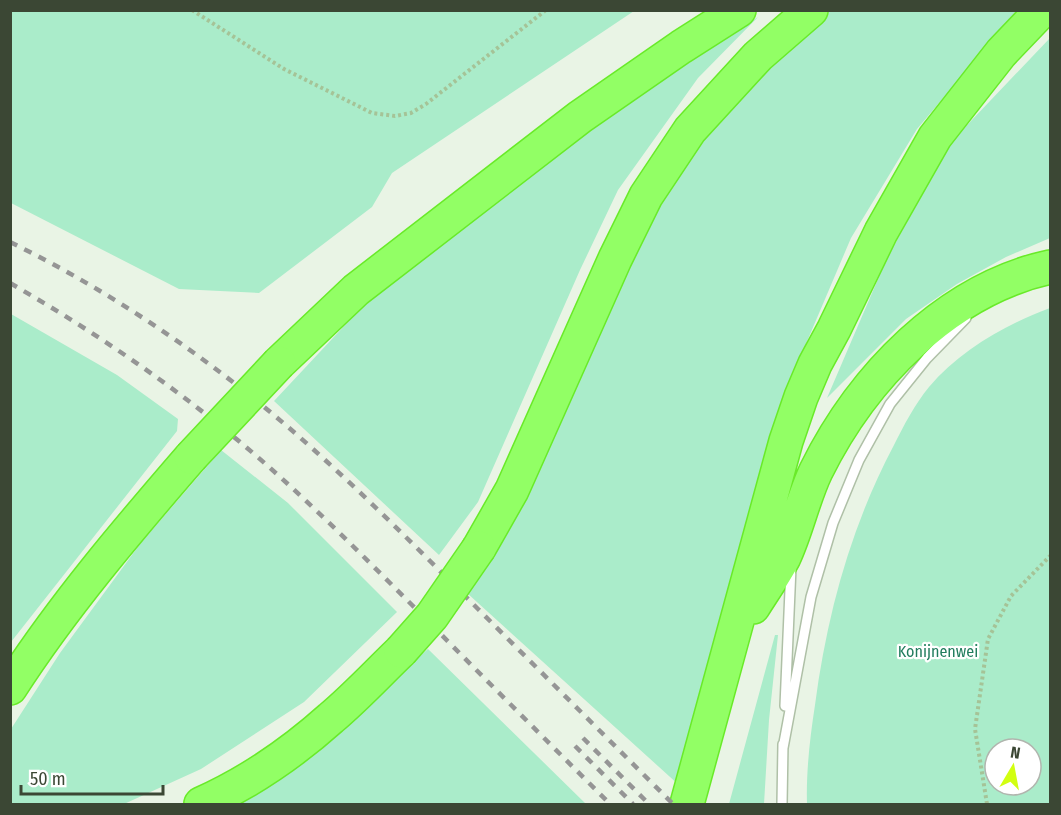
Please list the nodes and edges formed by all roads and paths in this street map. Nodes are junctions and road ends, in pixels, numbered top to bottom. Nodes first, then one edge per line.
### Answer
1 (192, 10) edge
2 (546, 10) edge
3 (739, 10) edge
4 (811, 10) edge
5 (1042, 10) edge
6 (1042, 275) edge
7 (1050, 276) edge
8 (978, 311) dead end
9 (834, 329) junction
10 (793, 535) junction
11 (1050, 556) edge
12 (753, 607) junction
13 (11, 683) edge
14 (783, 748) junction
15 (704, 785) edge
16 (201, 804) edge
17 (687, 804) edge
18 (782, 804) edge
19 (987, 804) edge

1 - 2 path
3 - 13 highway, bridge
4 - 16 highway, bridge
5 - 9 highway
6 - 7 lane
6 - 10 highway
8 - 14 lane
9 - 12 highway
9 - 15 highway
10 - 12 highway
10 - 14 lane
11 - 19 path
12 - 15 highway
14 - 18 lane
15 - 17 highway

